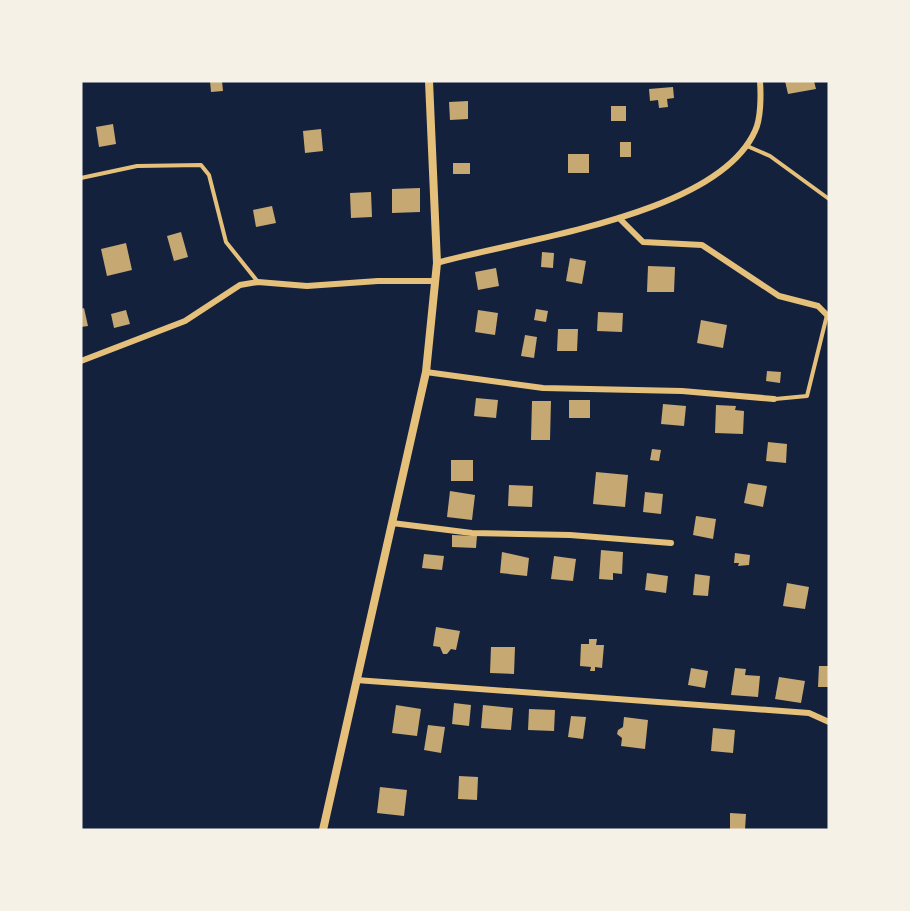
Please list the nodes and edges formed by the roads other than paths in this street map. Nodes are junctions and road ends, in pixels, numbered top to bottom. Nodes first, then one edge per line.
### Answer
1 (429, 81) edge
2 (760, 83) edge
3 (747, 146) junction
4 (81, 178) edge
5 (829, 199) edge
6 (620, 218) junction
7 (437, 263) junction
8 (436, 281) junction
9 (258, 282) junction
10 (827, 315) joint
11 (81, 361) edge
12 (426, 372) junction
13 (774, 399) joint
14 (392, 523) junction
15 (671, 543) dead end
16 (356, 680) junction
17 (829, 722) edge
18 (323, 830) edge

1 - 7 street
2 - 3 street
3 - 5 lane
3 - 6 street
4 - 9 lane
6 - 7 street
6 - 10 street
7 - 8 street
8 - 9 street
8 - 12 street
9 - 11 street
10 - 13 lane
12 - 13 street
12 - 14 street
14 - 15 street
14 - 16 street
16 - 17 street
16 - 18 street

